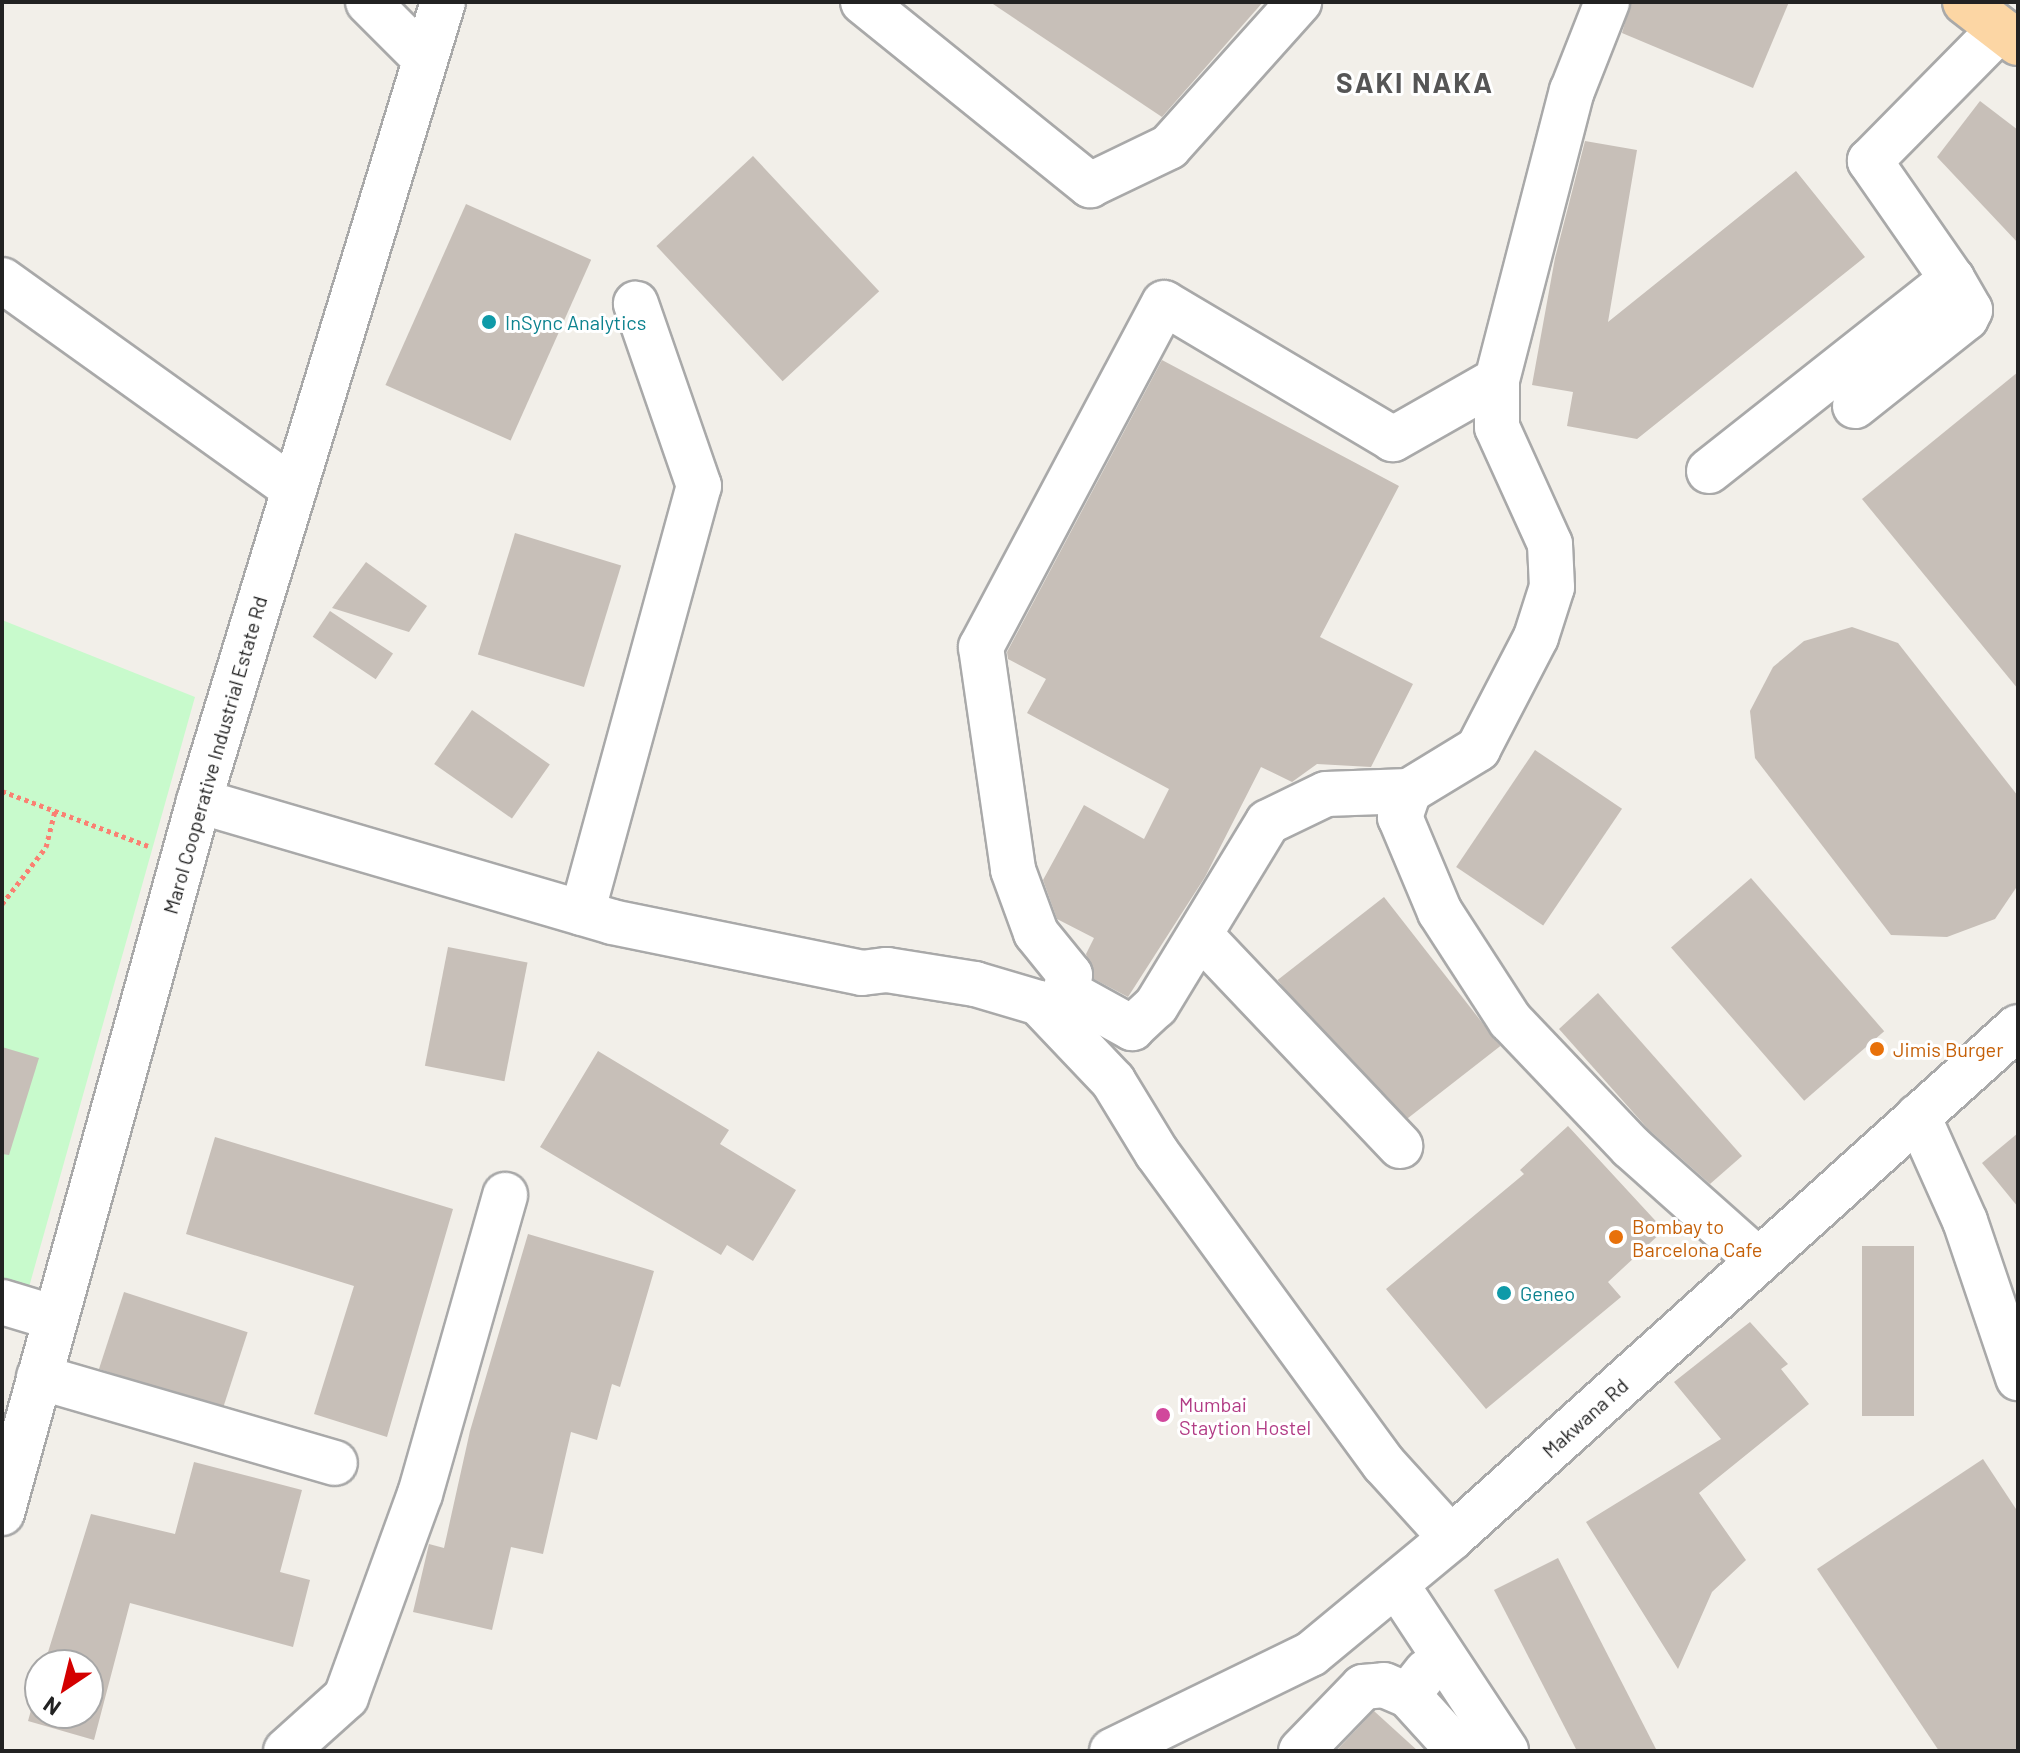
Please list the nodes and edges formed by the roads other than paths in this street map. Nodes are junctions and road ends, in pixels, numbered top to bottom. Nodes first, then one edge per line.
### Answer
1 (368, 2) edge
2 (443, 2) edge
3 (863, 2) edge
4 (1299, 2) edge
5 (1607, 2) edge
6 (1965, 2) edge
7 (2009, 36) edge
8 (423, 57) junction
9 (1952, 279) junction
10 (2, 280) edge
11 (636, 304) dead end
12 (1497, 380) junction
13 (1855, 406) dead end
14 (1709, 471) dead end
15 (294, 489) junction
16 (1409, 791) junction
17 (199, 801) junction
18 (582, 913) junction
19 (1200, 935) junction
20 (2018, 1027) edge
21 (1918, 1116) junction
22 (1400, 1146) dead end
23 (505, 1195) dead end
24 (1758, 1260) junction
25 (2, 1302) edge
26 (55, 1318) junction
27 (39, 1377) junction
28 (2018, 1378) edge
29 (335, 1463) dead end
30 (2, 1513) edge
31 (1451, 1538) junction
32 (1396, 1584) junction
33 (1441, 1653) junction
34 (1408, 1695) junction
35 (286, 1751) edge
36 (1112, 1751) edge
37 (1301, 1751) edge
38 (1459, 1751) edge
39 (1506, 1751) edge

1 - 8 street
2 - 8 street, Marol Cooperative Industrial Estate Rd
3 - 4 street
5 - 12 street
6 - 7 main road
7 - 9 street
8 - 15 street, Marol Cooperative Industrial Estate Rd
9 - 13 street
9 - 14 street
10 - 15 street
11 - 18 street
12 - 16 street
12 - 19 street
15 - 17 street, Marol Cooperative Industrial Estate Rd
16 - 19 street
16 - 24 street
17 - 18 street
17 - 26 street, Marol Cooperative Industrial Estate Rd
18 - 31 street
19 - 22 street
20 - 21 street, Makwana Rd
21 - 24 street, Makwana Rd
21 - 28 street
23 - 35 street
24 - 31 street, Makwana Rd
25 - 26 street
26 - 27 street, Marol Cooperative Industrial Estate Rd
27 - 29 street
27 - 30 street, Marol Cooperative Industrial Estate Rd
31 - 32 street, Makwana Rd
32 - 33 street
32 - 36 street, Makwana Rd
33 - 34 street
33 - 39 street
34 - 37 street
34 - 38 street

